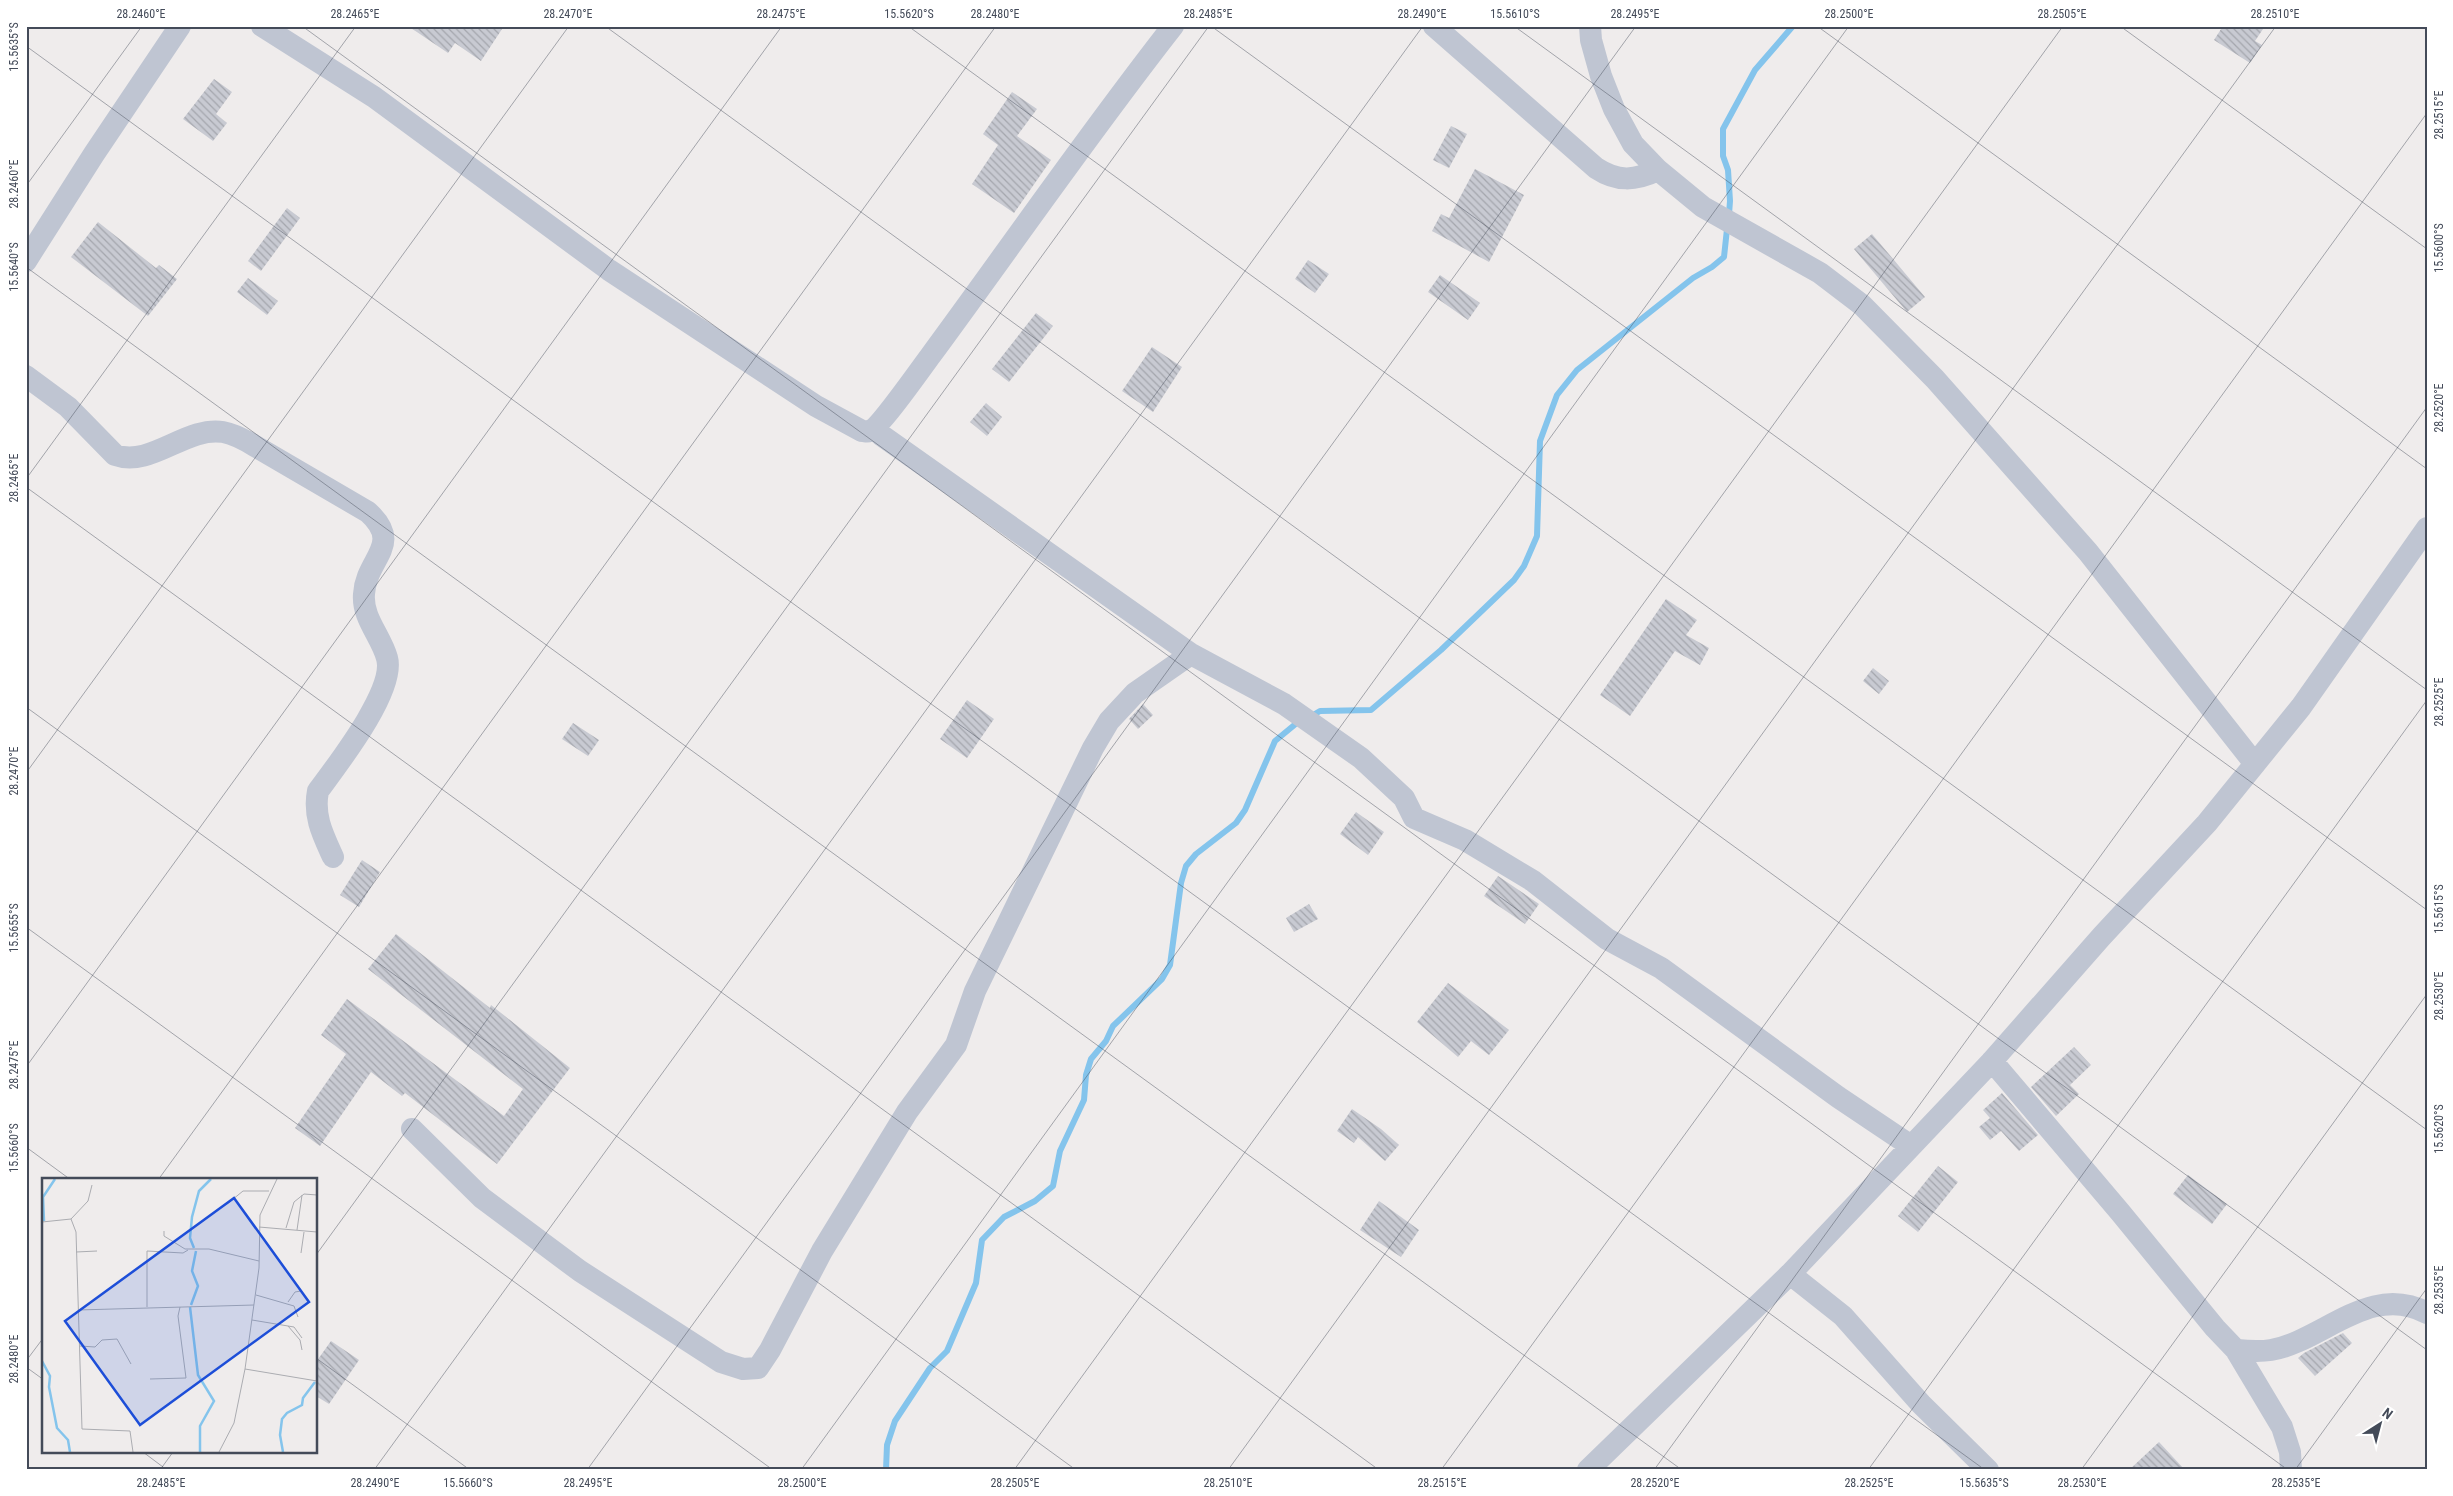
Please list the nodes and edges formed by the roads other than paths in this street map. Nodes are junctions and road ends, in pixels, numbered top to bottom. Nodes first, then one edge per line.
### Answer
1 (180, 26) edge
2 (262, 26) edge
3 (1173, 26) edge
4 (1434, 26) edge
5 (1590, 26) edge
6 (1658, 170) junction
7 (26, 261) edge
8 (26, 376) edge
9 (877, 426) junction
10 (2427, 528) edge
11 (1191, 654) junction
12 (2255, 764) junction
13 (333, 856) dead end
14 (1992, 1061) junction
15 (412, 1129) dead end
16 (1911, 1146) junction
17 (1790, 1274) junction
18 (2427, 1313) edge
19 (2236, 1350) junction
20 (1588, 1470) edge
21 (1988, 1470) edge
22 (2291, 1470) edge

1 - 7 street
2 - 9 street
3 - 9 street
4 - 6 street
5 - 6 street
6 - 12 street
8 - 13 street
9 - 11 street
10 - 12 street
11 - 15 street
11 - 16 street
12 - 14 street
14 - 16 street
14 - 19 street
16 - 17 street
17 - 20 street
17 - 21 street
18 - 19 street
19 - 22 street

